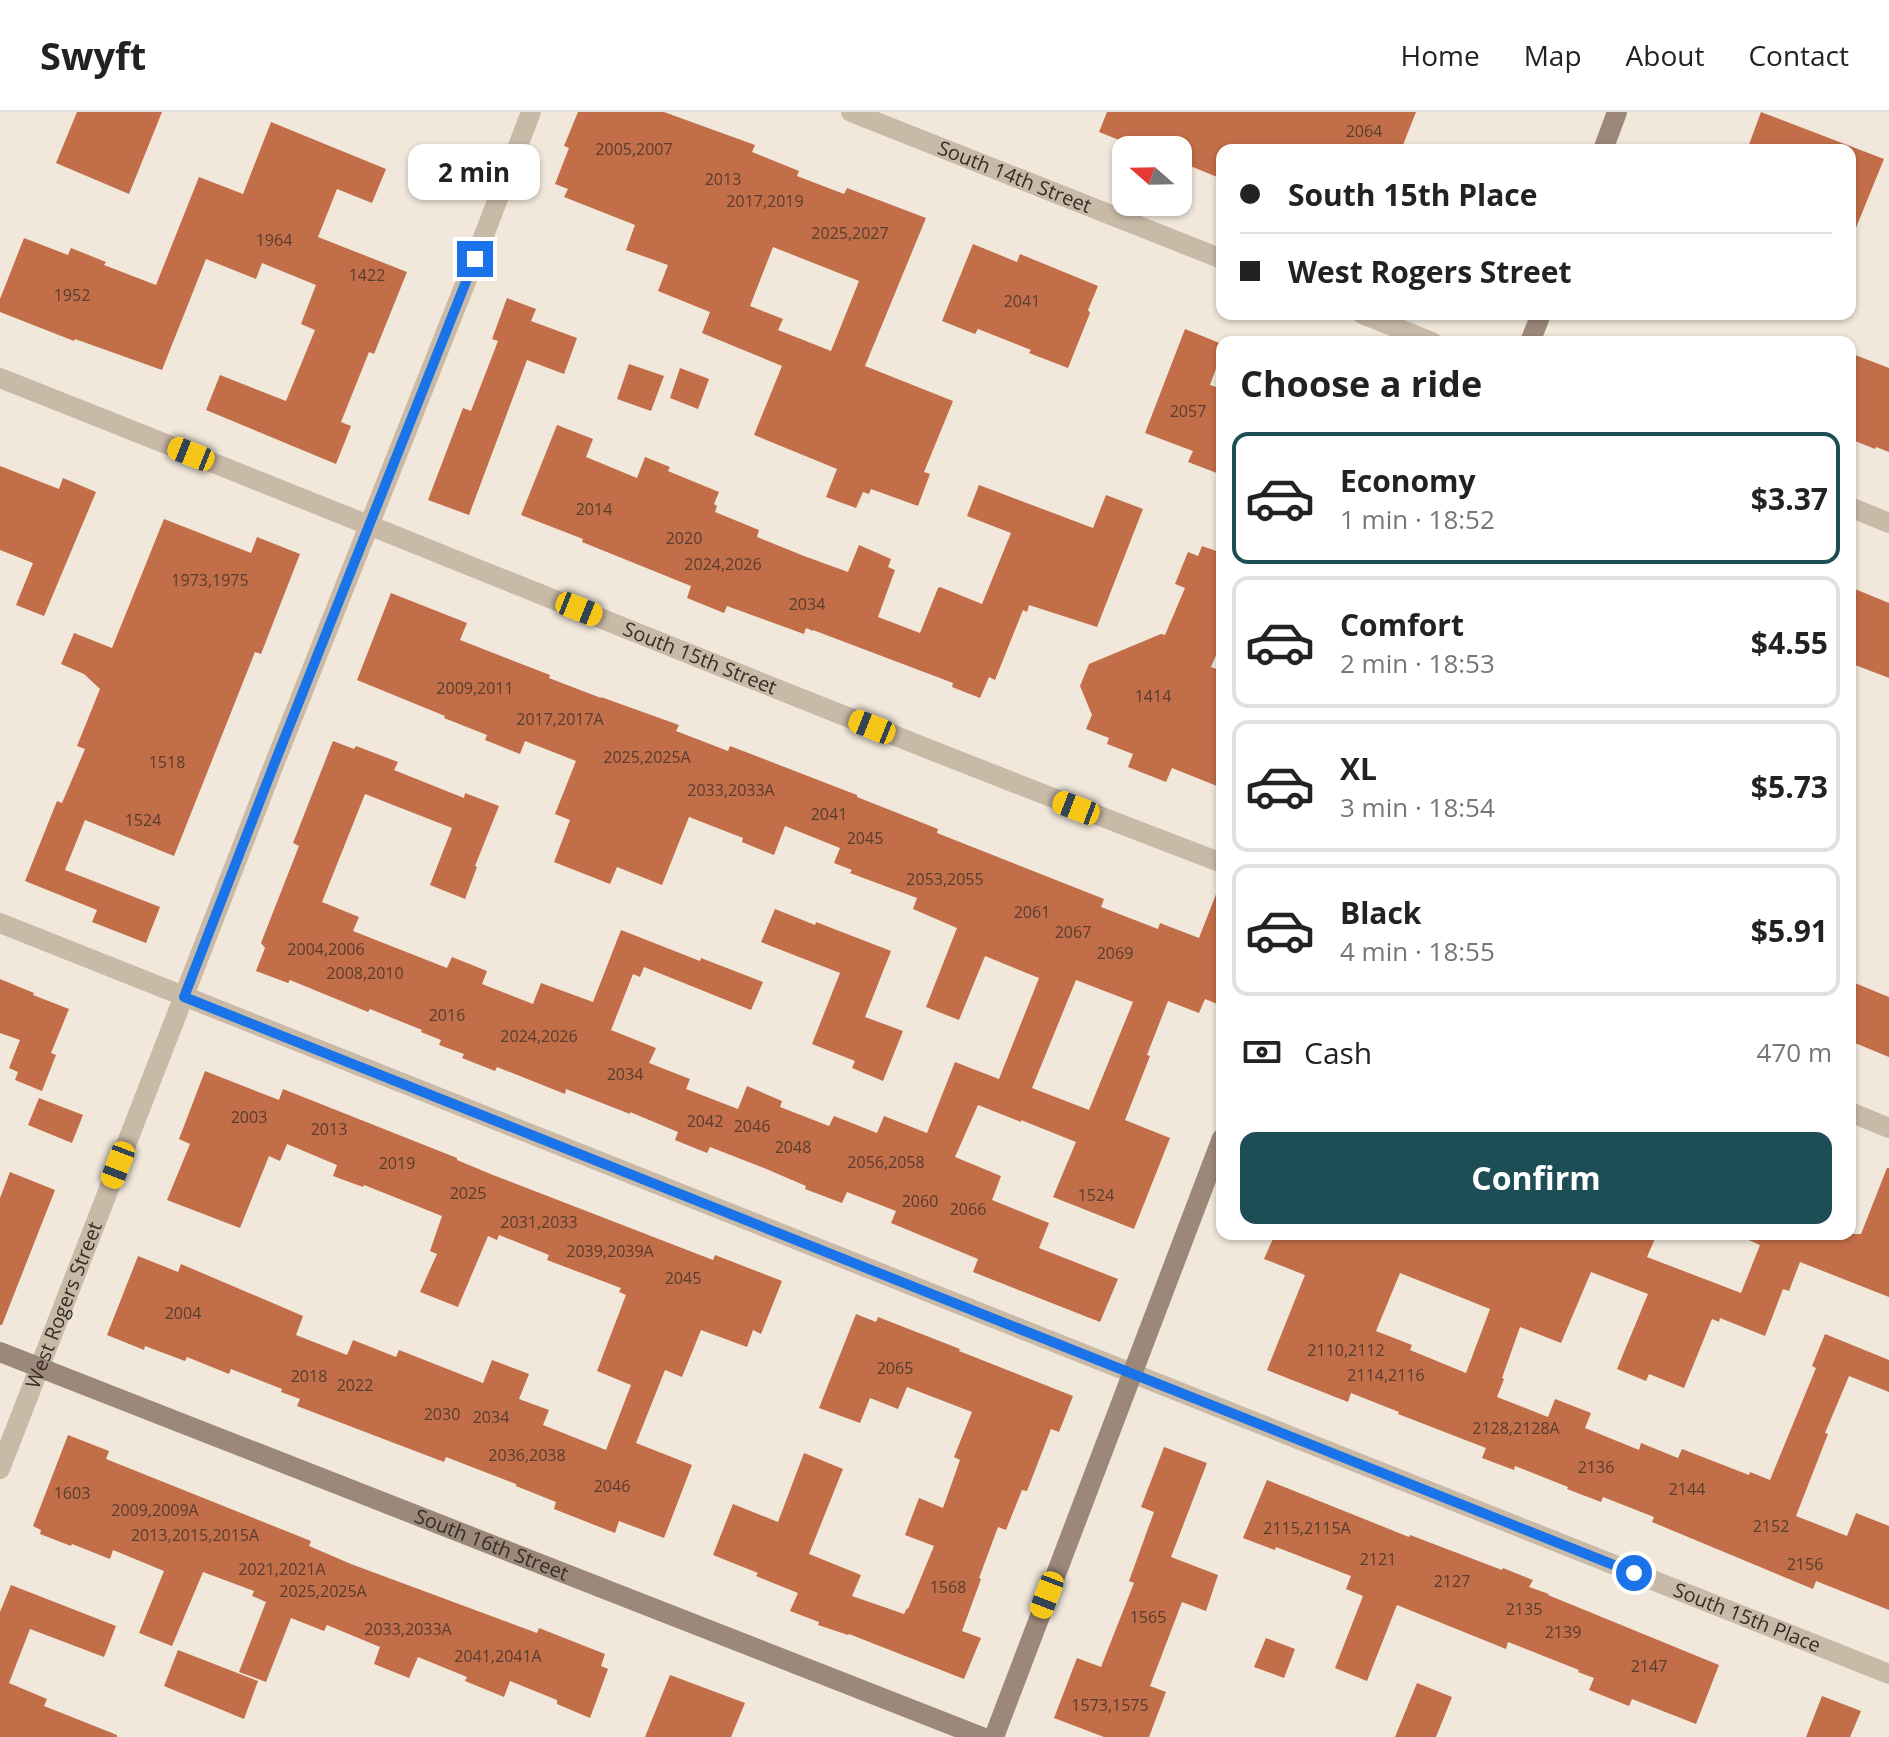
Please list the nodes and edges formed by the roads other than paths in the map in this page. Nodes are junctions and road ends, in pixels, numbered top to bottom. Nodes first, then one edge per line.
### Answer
1 (531, 112) edge
2 (851, 112) edge
3 (1617, 112) edge
4 (1605, 144) edge
5 (1216, 257) edge
6 (1377, 320) edge
7 (1417, 336) edge
8 (0, 378) edge
9 (1856, 509) edge
10 (1889, 523) edge
11 (369, 524) junction
12 (1216, 861) edge
13 (0, 923) edge
14 (184, 997) junction
15 (1856, 1114) edge
16 (1889, 1128) edge
17 (1216, 1154) edge
18 (0, 1352) edge
19 (40, 1368) junction
20 (1132, 1373) junction
21 (0, 1469) edge
22 (1889, 1674) edge
23 (982, 1737) edge
24 (994, 1737) edge

1 - 11 street, West Rogers Street
2 - 5 street, South 14th Street
3 - 4 main road
6 - 7 street
8 - 11 street, South 15th Street
9 - 10 street
11 - 12 street, South 15th Street
11 - 14 street, West Rogers Street
13 - 14 street, South 15th Place
14 - 19 street, West Rogers Street
14 - 20 street, South 15th Place
15 - 16 street
17 - 20 main road
18 - 19 main road, South 16th Street
19 - 21 street, West Rogers Street
19 - 23 main road, South 16th Street
20 - 22 street, South 15th Place
20 - 24 main road

